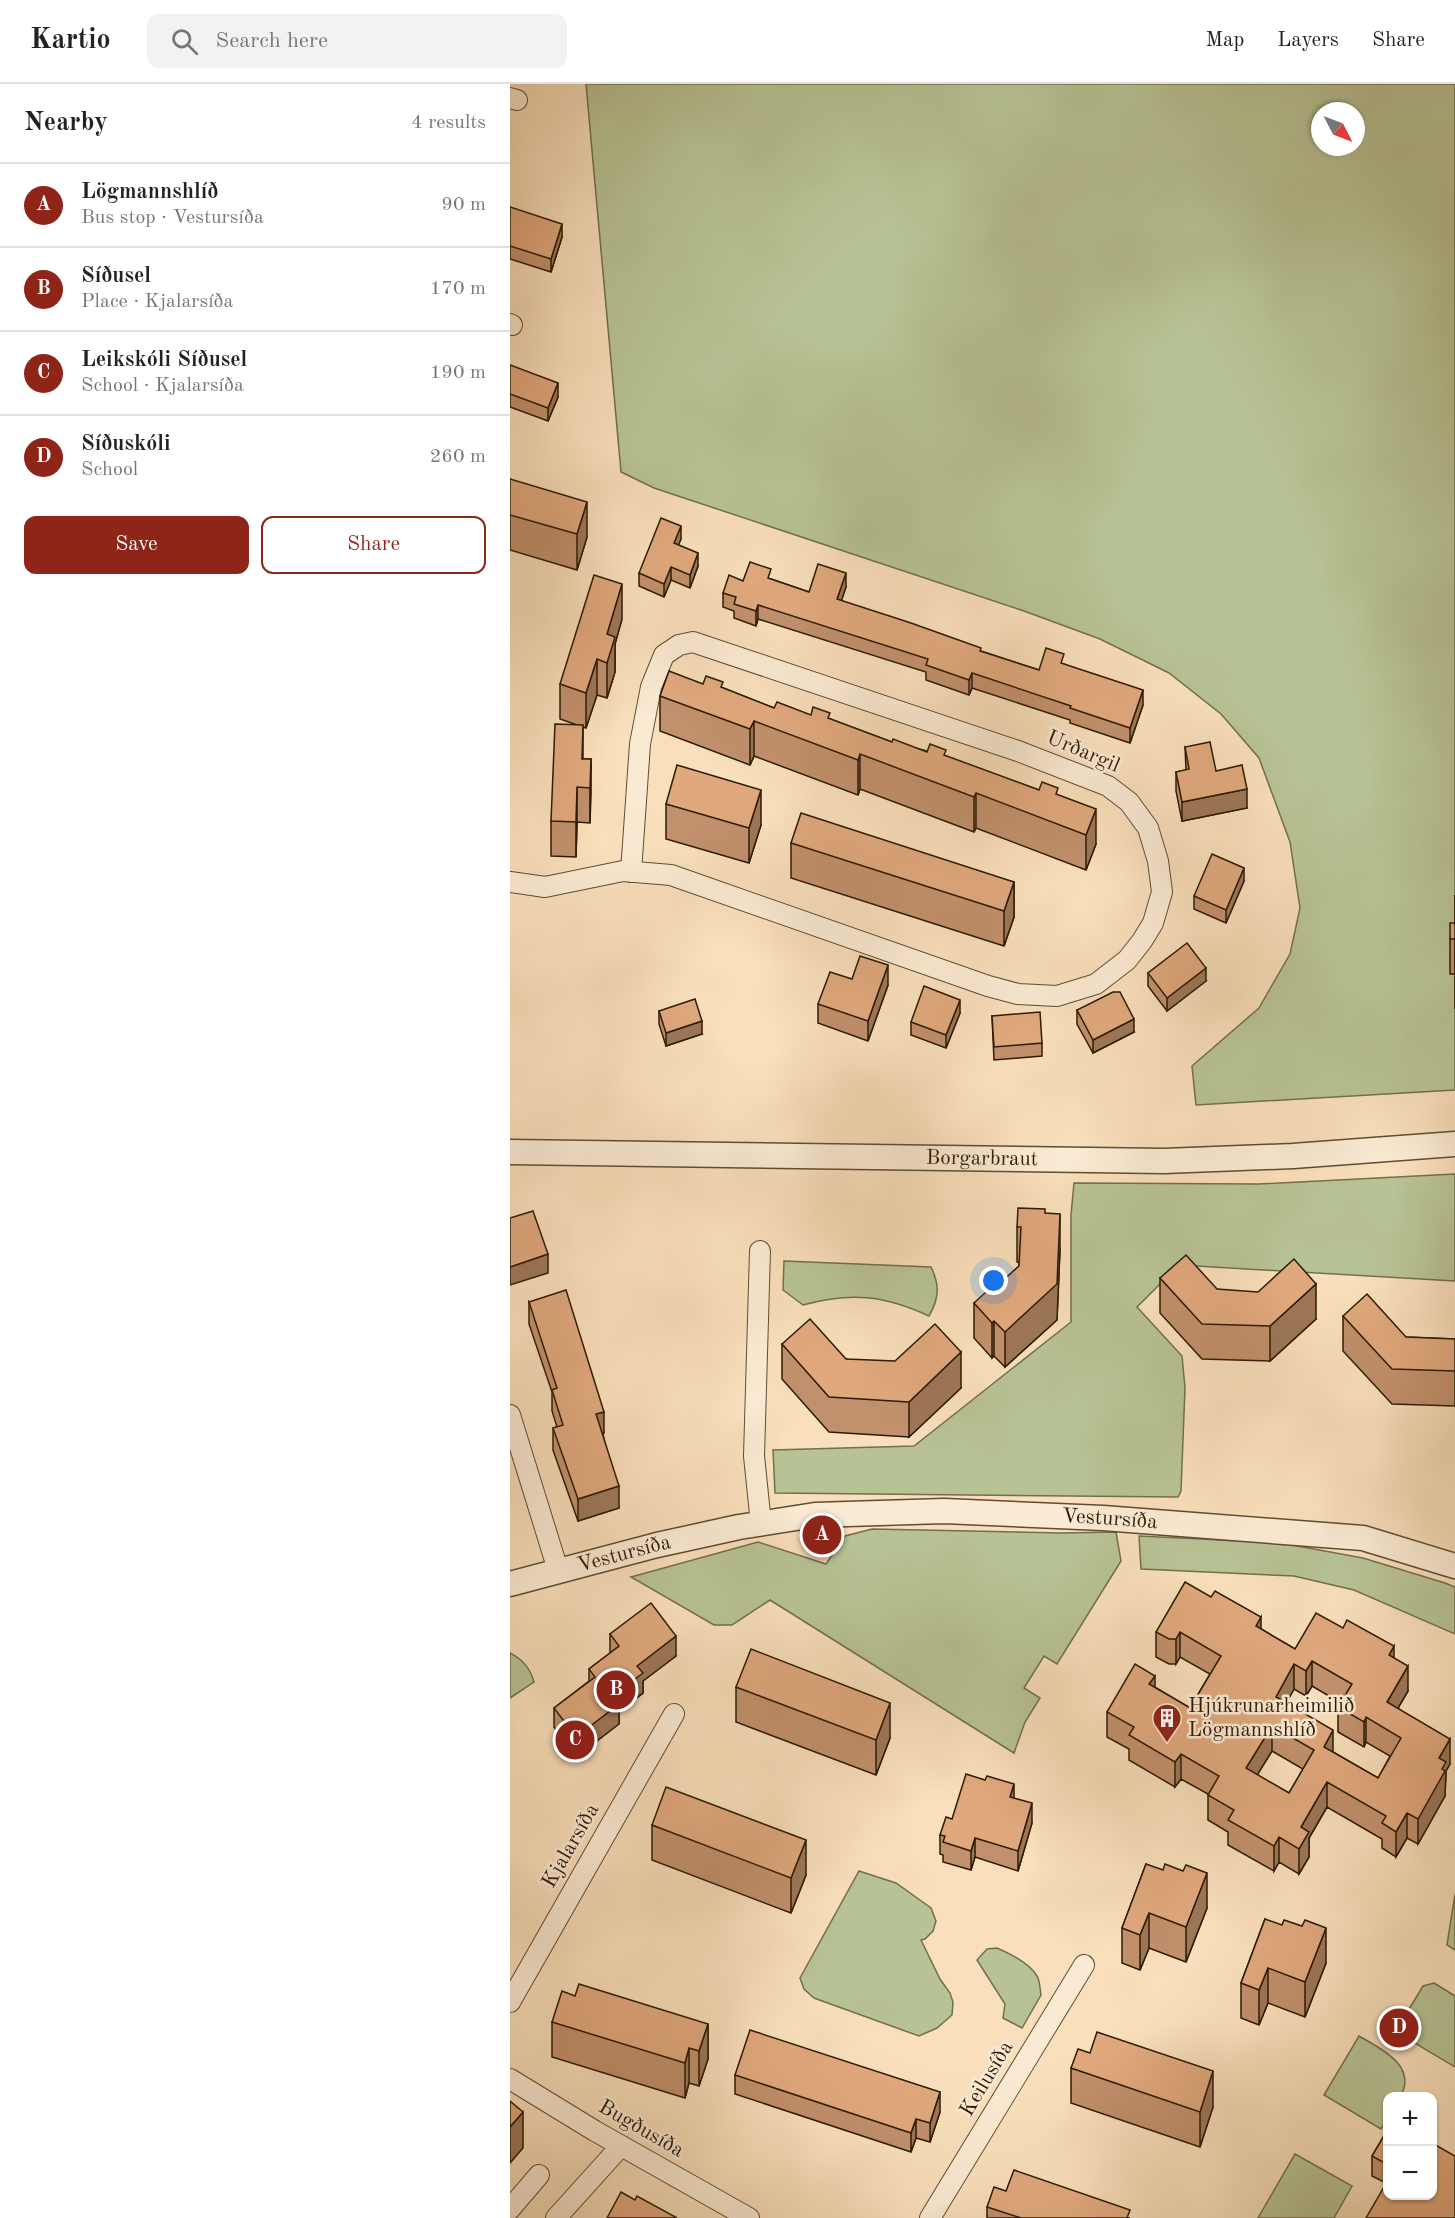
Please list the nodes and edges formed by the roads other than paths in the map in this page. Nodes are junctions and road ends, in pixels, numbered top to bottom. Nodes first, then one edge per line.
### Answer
1 (631, 872) junction
2 (510, 882) edge
3 (1455, 1144) edge
4 (510, 1152) edge
5 (760, 1251) dead end
6 (510, 1415) edge
7 (761, 1524) junction
8 (1455, 1566) edge
9 (558, 1570) junction
10 (510, 1584) edge
11 (674, 1714) dead end
12 (1084, 1965) dead end
13 (510, 2002) edge
14 (510, 2079) edge
15 (621, 2146) junction
16 (539, 2175) dead end
17 (510, 2209) edge
18 (556, 2218) edge
19 (749, 2218) edge
20 (930, 2218) edge

1 - 1 street, Urðargil
1 - 2 street, Urðargil
3 - 4 street, Borgarbraut
5 - 7 street
6 - 9 street, Vestursíða
7 - 8 street, Vestursíða
7 - 9 street, Vestursíða
9 - 10 street, Vestursíða
11 - 13 street, Kjalarsíða
12 - 20 street, Keilusíða
14 - 15 street, Bugðusíða
15 - 18 street
15 - 19 street, Bugðusíða
16 - 17 street

